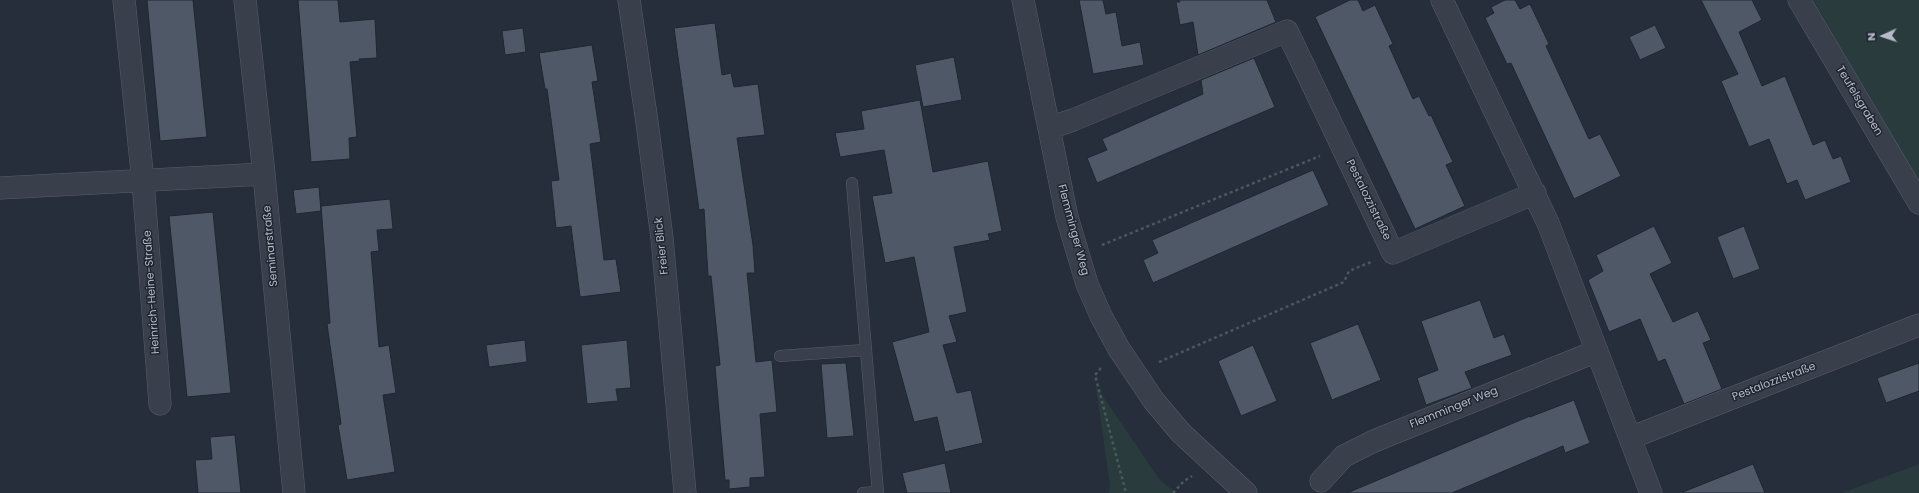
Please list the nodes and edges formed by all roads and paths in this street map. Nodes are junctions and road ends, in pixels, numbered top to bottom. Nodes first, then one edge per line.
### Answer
1 (124, 0) edge
2 (245, 0) edge
3 (629, 0) edge
4 (1023, 0) edge
5 (1442, 0) edge
6 (1798, 0) edge
7 (1049, 128) junction
8 (1342, 147) junction
9 (264, 174) junction
10 (143, 180) junction
11 (852, 183) dead end
12 (0, 188) edge
13 (1535, 194) junction
14 (1919, 203) edge
15 (1077, 253) junction
16 (1393, 253) junction
17 (1919, 325) edge
18 (1119, 349) junction
19 (865, 350) junction
20 (1598, 351) junction
21 (780, 356) dead end
22 (1135, 374) junction
23 (160, 404) dead end
24 (1630, 438) junction
25 (1321, 480) dead end
26 (878, 492) edge
27 (294, 493) edge
28 (685, 493) edge
29 (863, 493) edge
30 (1126, 493) edge
31 (1246, 493) edge
32 (1651, 493) edge

1 - 10 street, Heinrich-Heine-Straße
2 - 9 street, Seminarstraße
3 - 28 street, Freier Blick
4 - 7 street, Flemminger Weg
5 - 13 street
6 - 14 street, Teufelsgraben
7 - 8 street, Pestalozzistraße
7 - 15 street, Flemminger Weg
8 - 15 path
8 - 16 street, Pestalozzistraße
9 - 10 street
9 - 27 street, Seminarstraße
10 - 12 street
10 - 23 street, Heinrich-Heine-Straße
11 - 19 lane
13 - 16 street, Pestalozzistraße
13 - 20 street
15 - 18 street, Flemminger Weg
16 - 22 path
17 - 24 street, Pestalozzistraße
18 - 22 street, Flemminger Weg
18 - 30 path
19 - 21 lane
19 - 26 lane
20 - 24 street
20 - 25 street, Flemminger Weg
22 - 31 street, Flemminger Weg
24 - 32 street
26 - 29 lane

